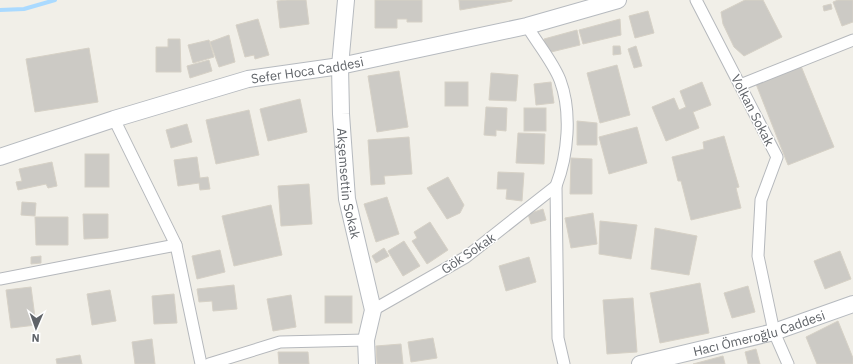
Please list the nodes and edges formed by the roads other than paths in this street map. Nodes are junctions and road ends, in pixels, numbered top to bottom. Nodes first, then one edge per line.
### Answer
1 (346, 0) edge
2 (618, 0) edge
3 (696, 0) edge
4 (528, 26) junction
5 (853, 40) edge
6 (340, 66) junction
7 (740, 85) junction
8 (114, 119) junction
9 (0, 157) edge
10 (556, 186) junction
11 (176, 246) junction
12 (0, 278) edge
13 (853, 304) edge
14 (373, 310) junction
15 (774, 332) junction
16 (366, 340) junction
17 (201, 364) edge
18 (209, 364) edge
19 (366, 364) edge
20 (564, 364) edge
21 (640, 364) edge
22 (788, 364) edge

1 - 6 street, Akşemsettin Sokak
2 - 4 street, Sefer Hoca Caddesi
3 - 7 street, Volkan Sokak
4 - 6 street, Sefer Hoca Caddesi
4 - 10 street
5 - 7 street
6 - 8 street, Sefer Hoca Caddesi
6 - 14 street, Akşemsettin Sokak
7 - 15 street, Volkan Sokak
8 - 9 street, Sefer Hoca Caddesi
8 - 11 street
10 - 14 street, Gök Sokak
10 - 20 street
11 - 12 street
11 - 17 street
13 - 15 street, Hacı Ömeroğlu Caddesi
14 - 16 street, Akşemsettin Sokak
15 - 21 street, Hacı Ömeroğlu Caddesi
15 - 22 street, Volkan Sokak
16 - 18 street
16 - 19 street, Akşemsettin Sokak

